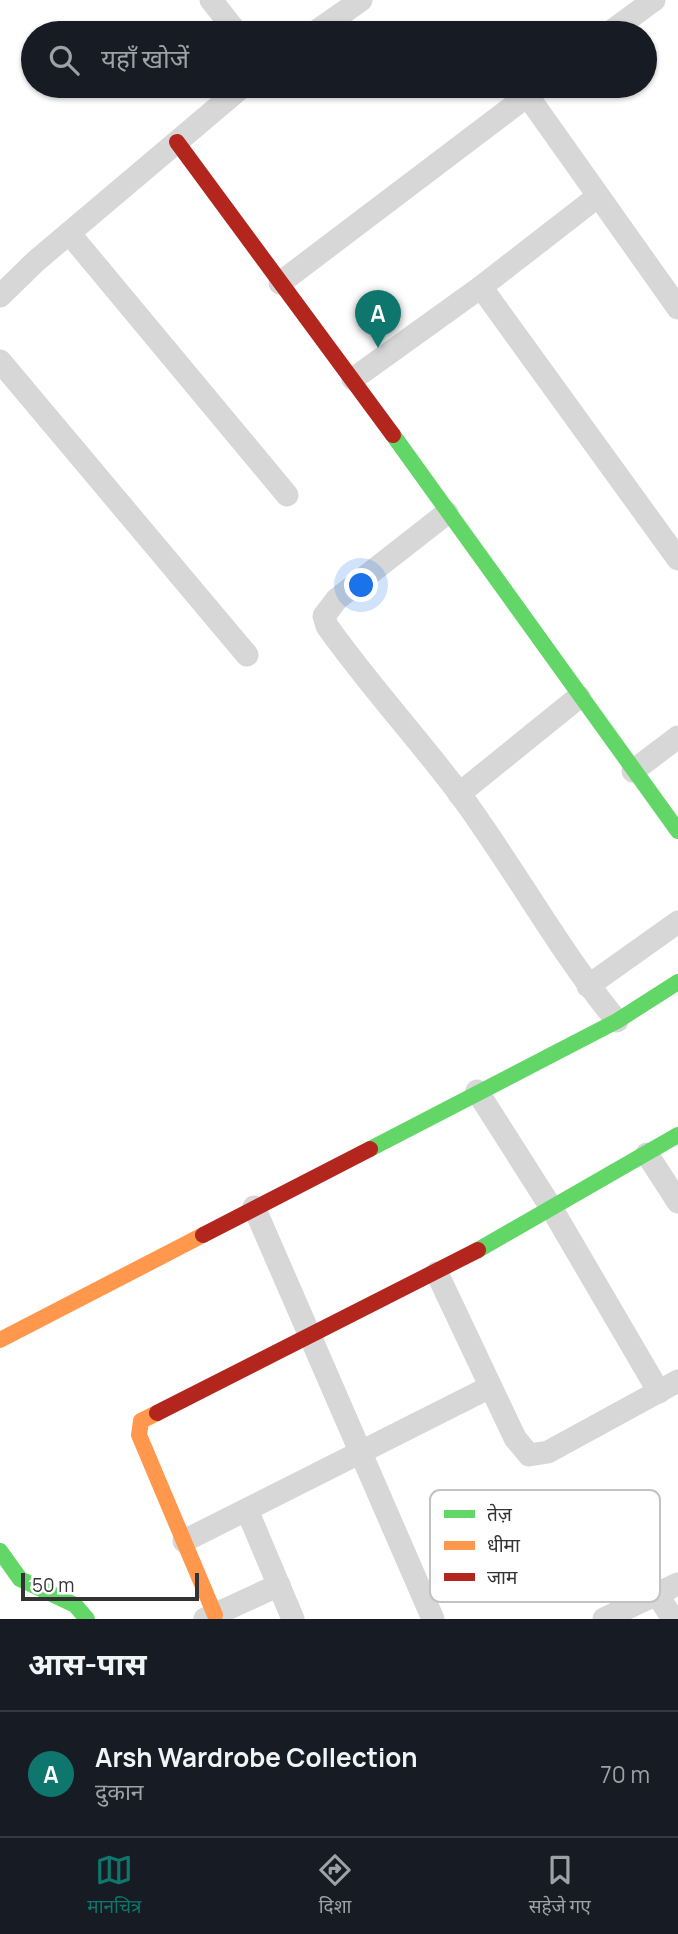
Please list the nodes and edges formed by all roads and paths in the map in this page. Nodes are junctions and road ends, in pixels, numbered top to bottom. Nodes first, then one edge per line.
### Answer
1 (211, 0) edge
2 (361, 0) edge
3 (654, 0) edge
4 (228, 21) edge
5 (331, 21) edge
6 (625, 21) edge
7 (229, 98) edge
8 (524, 98) edge
9 (537, 98) edge
10 (177, 142) junction
11 (597, 197) junction
12 (69, 233) junction
13 (279, 283) junction
14 (481, 287) junction
15 (0, 296) edge
16 (678, 308) edge
17 (0, 361) edge
18 (353, 379) junction
19 (288, 495) dead end
20 (447, 513) junction
21 (678, 559) edge
22 (247, 655) dead end
23 (579, 696) junction
24 (678, 737) edge
25 (634, 771) junction
26 (459, 794) junction
27 (678, 831) edge
28 (678, 922) edge
29 (678, 982) edge
30 (588, 986) junction
31 (617, 1021) junction
32 (477, 1091) junction
33 (678, 1135) edge
34 (648, 1154) junction
35 (678, 1202) edge
36 (254, 1207) junction
37 (552, 1209) junction
38 (437, 1273) junction
39 (310, 1339) junction
40 (0, 1340) edge
41 (668, 1386) edge
42 (490, 1387) junction
43 (360, 1454) junction
44 (247, 1510) junction
45 (184, 1541) junction
46 (4, 1566) edge
47 (279, 1586) junction
48 (668, 1589) edge
49 (640, 1602) edge
50 (210, 1617) edge
51 (87, 1619) edge
52 (293, 1619) edge
53 (433, 1619) edge
54 (604, 1619) edge
55 (673, 1619) edge

1 - 4 street
2 - 5 street
3 - 6 street
7 - 10 street
8 - 13 street
9 - 11 street
10 - 12 street
10 - 13 street
11 - 14 street
11 - 16 street
12 - 15 street
12 - 19 street
13 - 18 street
14 - 18 street
14 - 21 street
17 - 22 street
18 - 20 street
20 - 23 street
20 - 26 street
23 - 25 street
23 - 26 street
24 - 25 street
25 - 27 street
26 - 30 street
28 - 30 street
29 - 31 street
30 - 31 street
31 - 32 street
32 - 36 street
32 - 37 street
33 - 34 street
34 - 35 street
34 - 37 street
36 - 39 street
36 - 40 street
37 - 38 street
37 - 41 street
38 - 39 street
38 - 42 street
39 - 43 street
39 - 45 street
41 - 42 street
42 - 43 street
43 - 44 street
43 - 53 street
44 - 45 street
44 - 47 street
45 - 50 street
46 - 51 street
47 - 50 street
47 - 52 street
48 - 55 street
49 - 54 street

